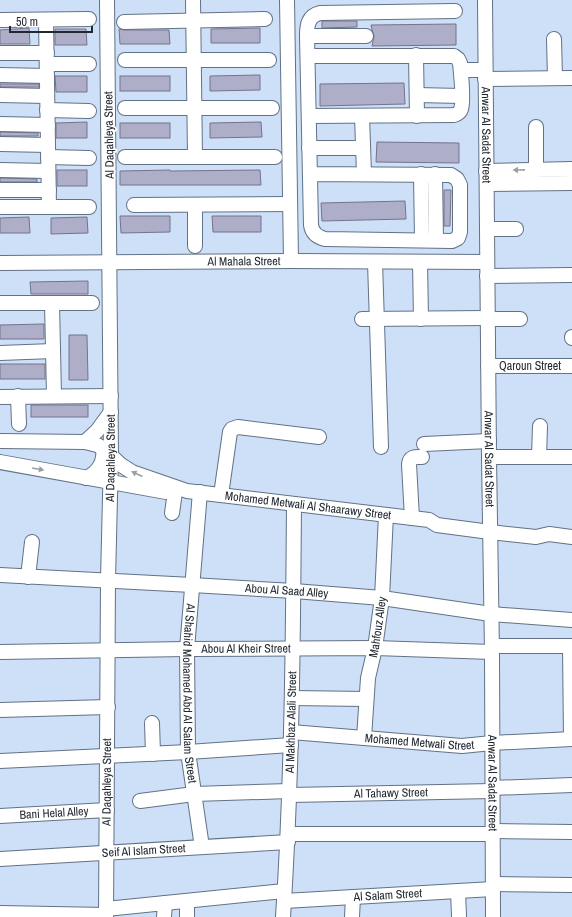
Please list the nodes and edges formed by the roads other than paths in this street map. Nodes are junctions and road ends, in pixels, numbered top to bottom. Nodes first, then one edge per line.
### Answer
1 (107, 0) edge
2 (193, 0) edge
3 (287, 0) edge
4 (485, 0) edge
5 (455, 11) dead end
6 (366, 12) junction
7 (89, 19) dead end
8 (0, 20) edge
9 (46, 20) junction
10 (265, 20) dead end
11 (193, 21) junction
12 (124, 22) dead end
13 (307, 36) junction
14 (366, 36) junction
15 (554, 39) dead end
16 (0, 53) edge
17 (416, 55) junction
18 (308, 56) junction
19 (366, 56) junction
20 (124, 60) dead end
21 (194, 60) junction
22 (269, 60) dead end
23 (47, 64) junction
24 (89, 64) dead end
25 (461, 70) junction
26 (485, 74) junction
27 (0, 75) edge
28 (555, 78) junction
29 (572, 78) edge
30 (0, 95) edge
31 (417, 95) junction
32 (461, 96) junction
33 (47, 103) junction
34 (125, 108) dead end
35 (194, 108) junction
36 (272, 108) dead end
37 (89, 111) dead end
38 (309, 116) junction
39 (362, 116) junction
40 (417, 116) junction
41 (0, 124) edge
42 (48, 125) junction
43 (536, 128) dead end
44 (0, 144) edge
45 (363, 148) junction
46 (309, 153) junction
47 (125, 157) dead end
48 (195, 157) junction
49 (275, 157) dead end
50 (48, 158) junction
51 (89, 158) dead end
52 (290, 158) junction
53 (572, 169) edge
54 (0, 170) edge
55 (536, 170) junction
56 (310, 174) junction
57 (364, 174) junction
58 (428, 174) junction
59 (486, 177) junction
60 (572, 183) edge
61 (0, 190) edge
62 (49, 190) junction
63 (290, 204) junction
64 (134, 205) dead end
65 (195, 205) junction
66 (0, 207) edge
67 (49, 207) junction
68 (89, 207) dead end
69 (487, 229) junction
70 (516, 229) dead end
71 (429, 240) junction
72 (196, 246) dead end
73 (291, 261) junction
74 (375, 262) junction
75 (420, 262) junction
76 (0, 263) edge
77 (110, 263) junction
78 (487, 269) junction
79 (572, 275) edge
80 (0, 303) edge
81 (52, 303) junction
82 (92, 303) dead end
83 (377, 319) junction
84 (421, 319) junction
85 (488, 319) junction
86 (520, 319) dead end
87 (362, 320) dead end
88 (53, 351) junction
89 (0, 353) edge
90 (488, 366) junction
91 (572, 366) edge
92 (18, 396) junction
93 (54, 396) junction
94 (112, 396) junction
95 (0, 397) edge
96 (111, 412) junction
97 (19, 424) dead end
98 (540, 426) dead end
99 (319, 437) dead end
100 (489, 441) junction
101 (1, 442) edge
102 (85, 442) junction
103 (381, 447) dead end
104 (107, 452) junction
105 (540, 457) junction
106 (572, 457) edge
107 (489, 458) junction
108 (1, 461) edge
109 (86, 478) junction
110 (111, 482) junction
111 (187, 492) junction
112 (221, 495) junction
113 (294, 504) junction
114 (172, 513) dead end
115 (386, 515) junction
116 (412, 518) junction
117 (490, 527) junction
118 (572, 537) edge
119 (32, 542) dead end
120 (0, 575) edge
121 (28, 577) junction
122 (108, 580) junction
123 (192, 585) junction
124 (294, 591) junction
125 (382, 598) junction
126 (491, 614) junction
127 (572, 620) edge
128 (571, 646) edge
129 (293, 648) junction
130 (375, 648) junction
131 (187, 649) junction
132 (492, 649) junction
133 (108, 650) junction
134 (0, 652) edge
135 (292, 698) junction
136 (366, 699) junction
137 (108, 707) junction
138 (0, 710) edge
139 (152, 723) dead end
140 (291, 738) junction
141 (364, 738) junction
142 (572, 739) edge
143 (492, 743) junction
144 (188, 752) junction
145 (153, 754) junction
146 (107, 756) junction
147 (0, 761) edge
148 (572, 785) edge
149 (492, 789) junction
150 (290, 793) junction
151 (194, 794) junction
152 (140, 801) dead end
153 (107, 810) junction
154 (0, 816) edge
155 (492, 832) junction
156 (572, 832) edge
157 (288, 838) junction
158 (202, 847) junction
159 (107, 853) junction
160 (0, 859) edge
161 (572, 885) edge
162 (493, 886) junction
163 (458, 891) junction
164 (284, 896) junction
165 (353, 897) junction
166 (187, 901) junction
167 (165, 903) junction
168 (0, 913) edge
169 (106, 913) edge
170 (459, 916) edge
171 (164, 917) edge
172 (187, 917) edge
173 (283, 917) edge
174 (352, 917) edge
175 (495, 917) edge

1 - 77 street, Al Daqahleya Street
2 - 11 street
3 - 52 street
4 - 26 street, Anwar Al Sadat Street
5 - 6 street
6 - 13 street
6 - 14 street
7 - 9 street
8 - 9 street
9 - 23 street
10 - 11 street
11 - 12 street
11 - 21 street
13 - 14 street
13 - 18 street
14 - 19 street
15 - 28 street
16 - 23 street
17 - 19 street
17 - 25 street
17 - 31 street
18 - 19 street
18 - 38 street
20 - 21 street
21 - 22 street
21 - 35 street
23 - 24 street
23 - 27 street
23 - 33 street
25 - 26 street
25 - 32 street
26 - 28 street
26 - 59 street, Anwar Al Sadat Street
28 - 29 street
30 - 33 street
31 - 32 street
31 - 40 street
32 - 40 street
33 - 37 street
33 - 42 street
34 - 35 street
35 - 36 street
35 - 48 street
38 - 39 street
38 - 46 street
39 - 40 street
39 - 45 street
41 - 42 street
42 - 50 street
43 - 55 street
44 - 50 street
45 - 46 street
45 - 57 street
46 - 52 street
46 - 56 street
47 - 48 street
48 - 49 street
50 - 51 street
50 - 54 street
50 - 62 street
52 - 63 street
53 - 55 street
55 -> 59 street
56 - 57 street
56 - 71 street
57 - 58 street
58 - 71 street
58 - 71 street
59 - 60 street
59 - 69 street, Anwar Al Sadat Street
61 - 62 street
62 - 67 street
63 - 65 street
63 - 73 street
64 - 65 street
65 - 72 street
66 - 67 street
67 - 68 street
69 - 70 street
69 - 78 street, Anwar Al Sadat Street
73 - 74 street, Al Mahala Street
73 - 77 street, Al Mahala Street
74 - 75 street, Al Mahala Street
74 - 83 street
75 - 78 street, Al Mahala Street
75 - 84 street
76 - 77 street, Al Mahala Street
77 - 94 street, Al Daqahleya Street
78 - 79 street, Al Mahala Street
78 - 85 street, Anwar Al Sadat Street
80 - 81 street
81 - 82 street
81 - 88 street
83 - 84 street
83 - 87 street
83 - 103 street
84 - 85 street
85 - 86 street
85 - 90 street, Anwar Al Sadat Street
88 - 89 street
88 - 93 street
90 - 91 street, Qaroun Street
90 - 100 street, Anwar Al Sadat Street
92 - 93 street
92 - 95 street
92 - 97 street
93 - 94 street
94 - 96 street, Al Daqahleya Street
96 - 102 street
96 - 104 street, Al Daqahleya Street
98 - 105 street
99 - 112 street
100 - 107 street, Anwar Al Sadat Street
100 - 116 street
101 - 102 street, Mohamed Metwali Al Shaarawy Street
102 - 104 street, Mohamed Metwali Al Shaarawy Street
104 - 109 street
104 - 110 street, Al Daqahleya Street
111 -> 104 street, Mohamed Metwali Al Shaarawy Street
105 - 106 street
105 - 107 street
107 - 117 street, Anwar Al Sadat Street
108 -> 109 street, Mohamed Metwali Al Shaarawy Street
109 - 110 street, Mohamed Metwali Al Shaarawy Street
110 - 111 street, Mohamed Metwali Al Shaarawy Street
110 - 122 street, Al Daqahleya Street
111 - 112 street, Mohamed Metwali Al Shaarawy Street
111 - 114 street
111 - 123 street, Al Shahid Mohamed Abd Al Salam Street
112 - 113 street, Mohamed Metwali Al Shaarawy Street
113 - 115 street, Mohamed Metwali Al Shaarawy Street
113 - 124 street, Al Makhbaz Alali Street
115 - 116 street, Mohamed Metwali Al Shaarawy Street
115 - 125 street, Mahfouz Alley
116 - 117 street, Mohamed Metwali Al Shaarawy Street
117 - 118 street, Mohamed Metwali Al Shaarawy Street
117 - 126 street, Anwar Al Sadat Street
119 - 121 street
120 - 121 street, Abou Al Saad Alley
121 - 122 street, Abou Al Saad Alley
122 - 123 street, Abou Al Saad Alley
122 - 133 street, Al Daqahleya Street
123 - 124 street, Abou Al Saad Alley
123 - 131 street, Al Shahid Mohamed Abd Al Salam Street
124 - 125 street, Abou Al Saad Alley
124 - 129 street, Al Makhbaz Alali Street
125 - 126 street, Abou Al Saad Alley
125 - 130 street, Mahfouz Alley
126 - 127 street, Abou Al Saad Alley
126 - 132 street, Anwar Al Sadat Street
128 - 132 street, Abou Al Kheir Street
128 - 142 street
129 - 130 street, Abou Al Kheir Street
129 - 131 street, Abou Al Kheir Street
129 - 135 street, Al Makhbaz Alali Street
130 - 132 street, Abou Al Kheir Street
130 - 136 street, Mahfouz Alley
131 - 133 street, Abou Al Kheir Street
131 - 144 street, Al Shahid Mohamed Abd Al Salam Street
132 - 143 street, Anwar Al Sadat Street
133 - 134 street, Abou Al Kheir Street
133 - 137 street, Al Daqahleya Street
135 - 136 street
135 - 140 street, Al Makhbaz Alali Street
136 - 141 street, Mahfouz Alley
137 - 138 street
137 - 146 street, Al Daqahleya Street
139 - 145 street
140 - 141 street, Mohamed Metwali Street
140 - 144 street, Mohamed Metwali Street
140 - 150 street, Al Makhbaz Alali Street
141 - 143 street, Mohamed Metwali Street
142 - 143 street, Mohamed Metwali Street
143 - 149 street, Anwar Al Sadat Street
144 - 145 street, Mohamed Metwali Street
144 - 151 street, Al Shahid Mohamed Abd Al Salam Street
145 - 146 street, Mohamed Metwali Street
146 - 147 street, Mohamed Metwali Street
146 - 153 street, Al Daqahleya Street
148 - 149 street, Al Tahawy Street
149 - 150 street, Al Tahawy Street
149 - 155 street, Anwar Al Sadat Street
150 - 151 street, Al Tahawy Street
150 - 157 street, Al Makhbaz Alali Street
151 - 152 street, Al Tahawy Street
151 - 158 street, Al Shahid Mohamed Abd Al Salam Street
153 - 154 street, Bani Helal Alley
153 - 159 street, Al Daqahleya Street
155 - 156 street, Seif Al Islam Street
155 - 157 street, Seif Al Islam Street
155 - 162 street, Anwar Al Sadat Street
157 - 158 street, Seif Al Islam Street
157 - 164 street, Al Makhbaz Alali Street
158 - 159 street, Seif Al Islam Street
159 - 160 street, Seif Al Islam Street
159 - 169 street, Al Daqahleya Street
161 - 162 street, Al Salam Street
162 - 163 street, Al Salam Street
162 - 175 street, Anwar Al Sadat Street
163 - 165 street, Al Salam Street
163 - 170 street
164 - 165 street, Al Salam Street
164 - 166 street, Al Salam Street
164 - 173 street, Al Makhbaz Alali Street
165 - 174 street
166 - 167 street, Al Salam Street
166 - 172 street
167 - 169 street, Al Salam Street
167 - 171 street
168 - 169 street, Al Salam Street

